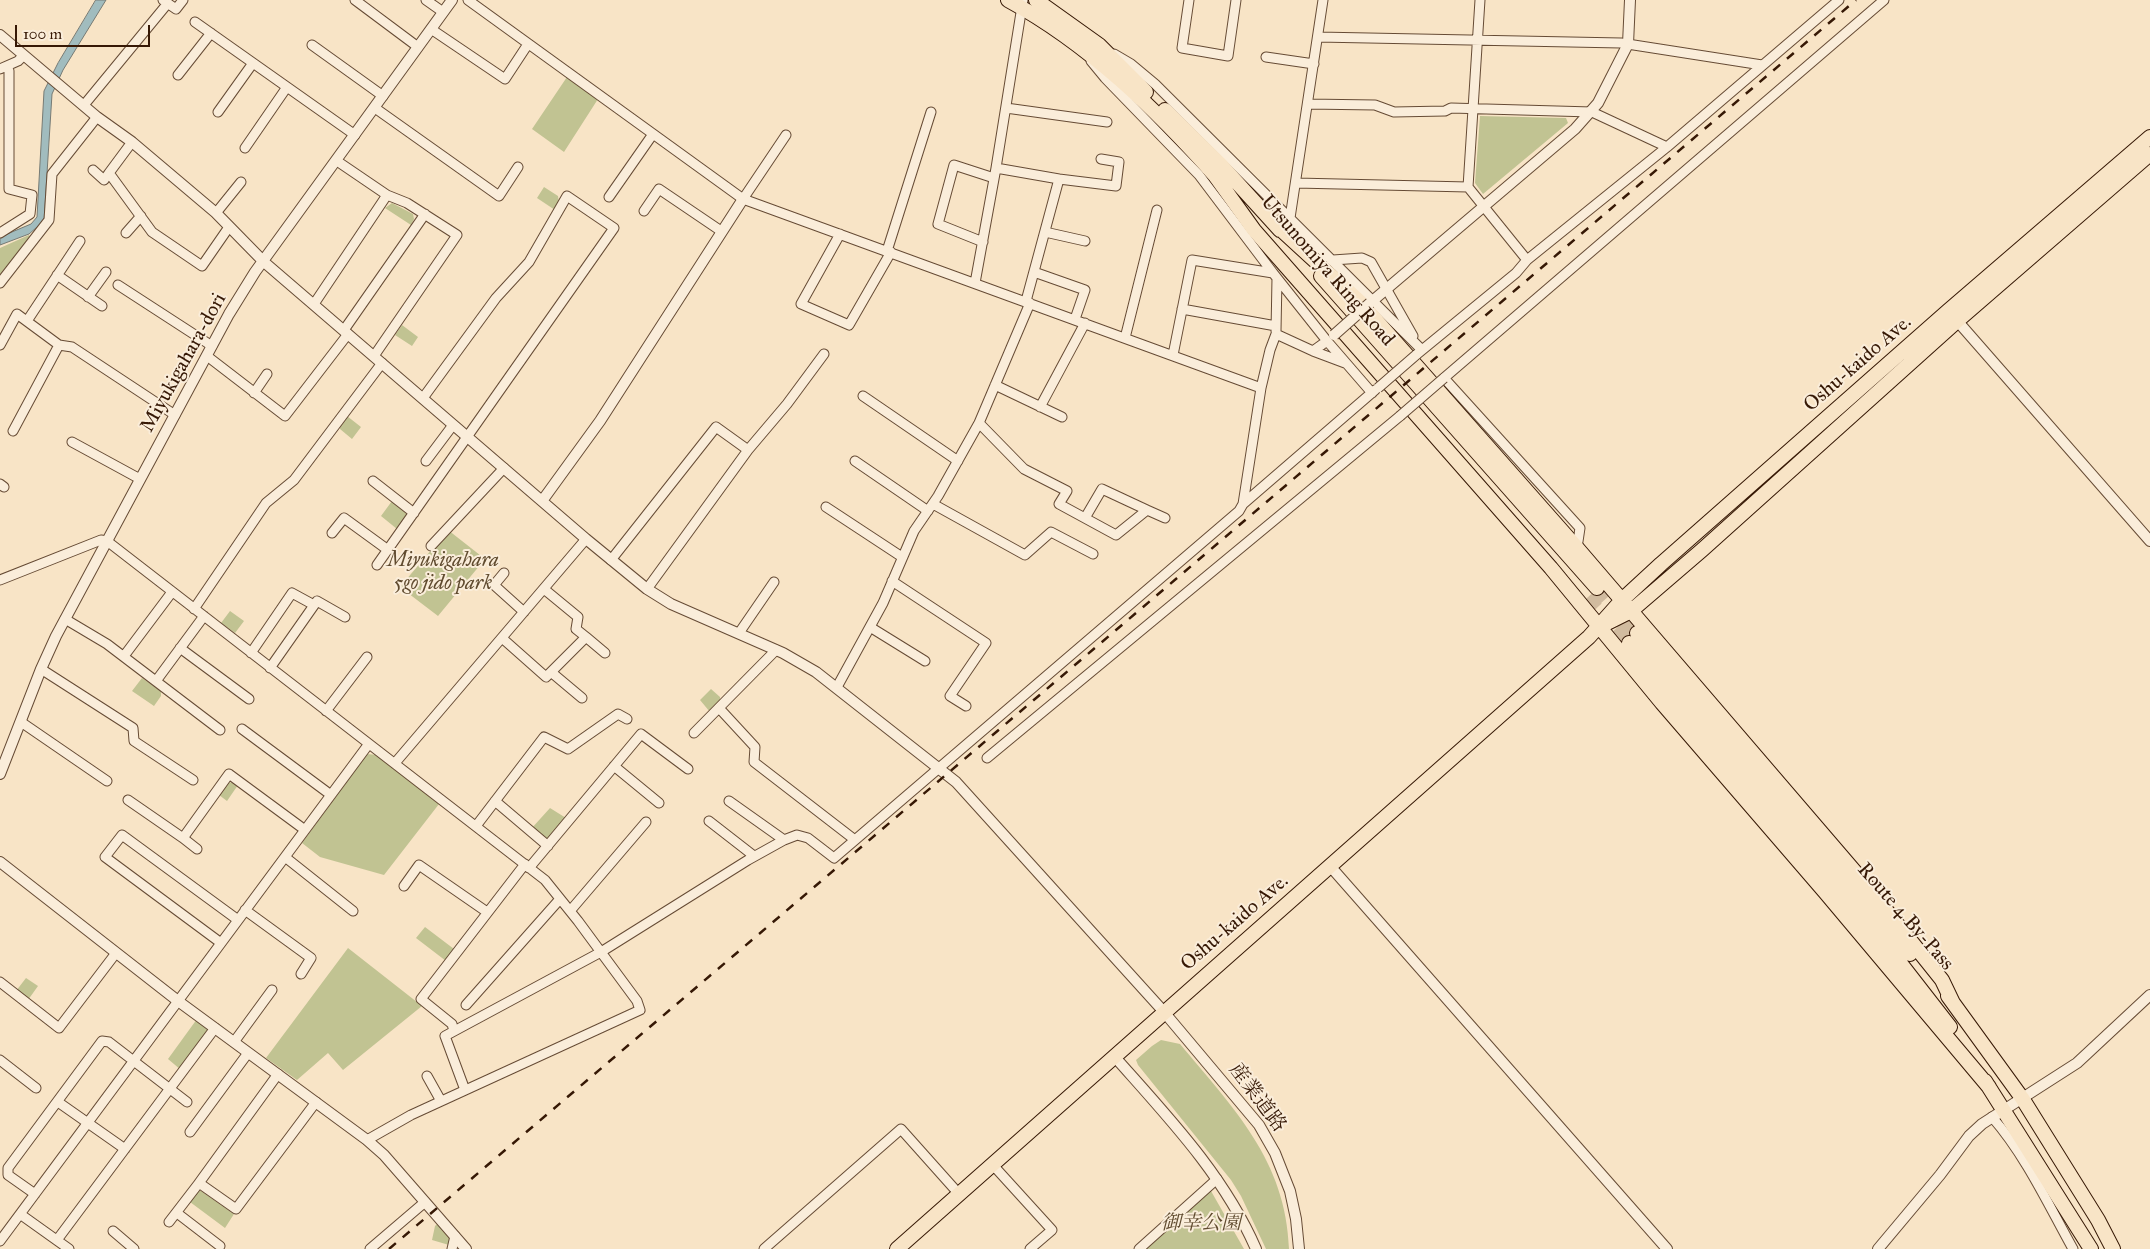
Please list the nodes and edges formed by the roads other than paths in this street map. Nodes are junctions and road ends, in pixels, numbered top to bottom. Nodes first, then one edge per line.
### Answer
1 (183, 0) edge
2 (355, 0) edge
3 (426, 0) edge
4 (452, 0) edge
5 (468, 0) edge
6 (1008, 0) edge
7 (1036, 0) edge
8 (1189, 0) edge
9 (1236, 0) edge
10 (1323, 0) edge
11 (1480, 0) edge
12 (1630, 0) edge
13 (1839, 0) edge
14 (1884, 0) edge
15 (165, 2) edge
16 (1023, 4) edge
17 (443, 12) junction
18 (195, 22) dead end
19 (431, 29) junction
20 (211, 33) junction
21 (0, 35) edge
22 (1318, 37) junction
23 (1477, 40) junction
24 (528, 44) junction
25 (1628, 44) junction
26 (312, 45) dead end
27 (1099, 45) junction
28 (418, 48) junction
29 (1084, 50) junction
30 (23, 56) junction
31 (1266, 58) dead end
32 (253, 63) junction
33 (1314, 64) junction
34 (1762, 65) junction
35 (3, 67) edge
36 (178, 75) dead end
37 (287, 87) junction
38 (383, 96) junction
39 (1308, 104) junction
40 (84, 105) junction
41 (375, 108) junction
42 (1006, 108) junction
43 (1473, 109) junction
44 (218, 112) dead end
45 (931, 112) dead end
46 (1592, 112) junction
47 (97, 117) junction
48 (1107, 122) dead end
49 (653, 134) junction
50 (786, 135) dead end
51 (355, 136) junction
52 (2150, 137) edge
53 (132, 142) junction
54 (1667, 147) junction
55 (245, 148) dead end
56 (2150, 154) edge
57 (1101, 159) dead end
58 (337, 161) junction
59 (518, 167) dead end
60 (996, 168) junction
61 (93, 170) dead end
62 (109, 173) junction
63 (1213, 173) junction
64 (994, 178) junction
65 (1059, 178) junction
66 (241, 182) dead end
67 (1296, 183) junction
68 (5, 188) edge
69 (1468, 188) junction
70 (387, 195) junction
71 (610, 197) dead end
72 (743, 199) junction
73 (1483, 208) junction
74 (1157, 210) dead end
75 (644, 211) dead end
76 (216, 214) junction
77 (425, 214) junction
78 (141, 216) junction
79 (1290, 218) junction
80 (1275, 224) junction
81 (229, 227) junction
82 (721, 231) junction
83 (0, 232) edge
84 (1044, 232) junction
85 (126, 233) dead end
86 (840, 234) junction
87 (80, 241) dead end
88 (1085, 241) dead end
89 (983, 242) junction
90 (889, 252) junction
91 (1333, 260) junction
92 (1527, 260) junction
93 (264, 262) junction
94 (106, 272) dead end
95 (1034, 272) junction
96 (57, 275) junction
97 (1275, 276) junction
98 (0, 283) edge
99 (975, 283) junction
100 (118, 285) dead end
101 (1386, 290) junction
102 (88, 297) junction
103 (1372, 301) junction
104 (1028, 302) junction
105 (314, 304) junction
106 (102, 306) dead end
107 (1182, 309) junction
108 (1953, 316) junction
109 (1075, 319) junction
110 (27, 321) junction
111 (1085, 323) junction
112 (1276, 330) junction
113 (346, 332) junction
114 (1125, 338) junction
115 (1331, 338) junction
116 (0, 345) edge
117 (59, 345) junction
118 (212, 346) junction
119 (1313, 351) junction
120 (1419, 352) junction
121 (824, 354) dead end
122 (1173, 355) junction
123 (207, 356) junction
124 (374, 356) junction
125 (382, 363) junction
126 (1348, 364) junction
127 (268, 374) dead end
128 (1444, 378) junction
129 (995, 386) junction
130 (1261, 388) junction
131 (1375, 390) junction
132 (254, 393) junction
133 (863, 396) dead end
134 (423, 398) junction
135 (1040, 407) junction
136 (175, 415) junction
137 (1062, 417) dead end
138 (979, 423) junction
139 (453, 425) junction
140 (13, 431) dead end
141 (467, 438) junction
142 (72, 442) dead end
143 (748, 450) junction
144 (426, 461) dead end
145 (855, 461) dead end
146 (958, 461) junction
147 (504, 468) junction
148 (140, 480) junction
149 (373, 481) dead end
150 (542, 501) junction
151 (1242, 504) junction
152 (826, 507) dead end
153 (930, 507) junction
154 (1147, 510) junction
155 (414, 513) junction
156 (1086, 518) junction
157 (1165, 518) dead end
158 (332, 533) dead end
159 (586, 539) junction
160 (107, 541) junction
161 (2150, 541) edge
162 (430, 546) dead end
163 (1577, 548) junction
164 (388, 550) junction
165 (1093, 554) dead end
166 (902, 558) junction
167 (611, 560) junction
168 (378, 565) dead end
169 (504, 573) dead end
170 (0, 580) edge
171 (892, 581) junction
172 (774, 582) dead end
173 (544, 589) junction
174 (647, 589) junction
175 (172, 592) junction
176 (314, 606) junction
177 (1626, 606) junction
178 (194, 609) junction
179 (524, 612) junction
180 (204, 616) junction
181 (345, 617) dead end
182 (65, 619) junction
183 (870, 627) junction
184 (1600, 627) junction
185 (739, 633) junction
186 (586, 637) junction
187 (502, 638) junction
188 (180, 648) junction
189 (776, 650) junction
190 (251, 652) junction
191 (605, 653) dead end
192 (124, 656) junction
193 (367, 657) dead end
194 (926, 662) dead end
195 (270, 668) junction
196 (40, 669) junction
197 (551, 672) junction
198 (156, 681) junction
199 (837, 688) junction
200 (249, 698) dead end
201 (582, 698) dead end
202 (966, 706) dead end
203 (719, 708) junction
204 (326, 711) junction
205 (627, 719) dead end
206 (20, 722) junction
207 (242, 729) dead end
208 (220, 730) dead end
209 (694, 733) dead end
210 (368, 745) junction
211 (987, 758) dead end
212 (396, 763) junction
213 (614, 766) junction
214 (937, 767) junction
215 (688, 769) dead end
216 (0, 774) edge
217 (193, 780) dead end
218 (107, 781) dead end
219 (331, 795) junction
220 (128, 800) dead end
221 (495, 801) junction
222 (729, 801) dead end
223 (659, 803) dead end
224 (709, 821) dead end
225 (646, 822) dead end
226 (476, 826) junction
227 (305, 830) junction
228 (183, 838) junction
229 (784, 840) junction
230 (855, 840) junction
231 (548, 846) junction
232 (197, 849) dead end
233 (754, 856) junction
234 (285, 857) junction
235 (0, 862) edge
236 (527, 866) junction
237 (1330, 866) junction
238 (404, 886) dead end
239 (560, 898) junction
240 (245, 910) junction
241 (352, 911) dead end
242 (570, 911) junction
243 (487, 912) junction
244 (238, 920) junction
245 (221, 943) junction
246 (601, 952) junction
247 (116, 953) junction
248 (301, 974) dead end
249 (0, 982) edge
250 (272, 990) dead end
251 (2150, 995) edge
252 (178, 1001) junction
253 (1953, 1003) junction
254 (466, 1005) dead end
255 (1164, 1012) junction
256 (215, 1028) junction
257 (454, 1031) junction
258 (234, 1042) junction
259 (248, 1053) junction
260 (1114, 1056) junction
261 (0, 1060) edge
262 (134, 1060) junction
263 (278, 1074) junction
264 (427, 1076) dead end
265 (1989, 1087) junction
266 (36, 1088) dead end
267 (170, 1089) junction
268 (465, 1090) junction
269 (2022, 1098) junction
270 (441, 1101) junction
271 (58, 1102) junction
272 (188, 1102) dead end
273 (316, 1102) junction
274 (2004, 1109) junction
275 (1992, 1117) junction
276 (88, 1122) junction
277 (190, 1132) dead end
278 (366, 1140) junction
279 (125, 1149) junction
280 (992, 1164) junction
281 (1217, 1179) junction
282 (199, 1183) junction
283 (35, 1194) junction
284 (959, 1194) junction
285 (425, 1202) junction
286 (177, 1213) junction
287 (20, 1214) junction
288 (169, 1222) dead end
289 (0, 1223) edge
290 (8, 1230) junction
291 (113, 1232) dead end
292 (455, 1236) junction
293 (57, 1240) junction
294 (0, 1241) edge
295 (220, 1246) dead end
296 (69, 1249) edge
297 (134, 1249) edge
298 (370, 1249) edge
299 (452, 1249) edge
300 (466, 1249) edge
301 (764, 1249) edge
302 (897, 1249) edge
303 (1030, 1249) edge
304 (1139, 1249) edge
305 (1256, 1249) edge
306 (1299, 1249) edge
307 (1667, 1249) edge
308 (1878, 1249) edge
309 (2073, 1249) edge
310 (2091, 1249) edge
311 (2113, 1249) edge

1 - 15 street
2 - 28 street
3 - 17 street
4 - 17 street, Miyukigahara-dori
5 - 24 street
6 - 16 highway, Utsunomiya Ring Road
7 - 27 highway, Utsunomiya Ring Road
8 - 9 street
10 - 22 street
11 - 23 street
12 - 25 street
13 - 34 street
14 - 128 street
15 - 40 street
16 - 29 highway, Utsunomiya Ring Road
16 - 42 street
17 - 19 street, Miyukigahara-dori
18 - 20 street
19 - 24 street
19 - 28 street, Miyukigahara-dori
20 - 32 street
20 - 36 street
21 - 30 street, 産業道路
22 - 23 street
22 - 33 street
23 - 25 street
23 - 43 street
24 - 49 street
25 - 34 street
25 - 46 street
26 - 38 street
27 - 79 street
27 - 80 highway, Utsunomiya Ring Road
28 - 38 street, Miyukigahara-dori
29 - 63 highway, Utsunomiya Ring Road
29 - 97 street
30 - 35 street
30 - 40 street, 産業道路
31 - 33 street
32 - 37 street
32 - 44 street
33 - 39 street
34 - 54 street
35 - 68 street
37 - 51 street
37 - 55 street
38 - 41 street, Miyukigahara-dori
39 - 43 street
39 - 67 street
40 - 47 street, 産業道路
41 - 51 street, Miyukigahara-dori
41 - 59 street
42 - 48 street
42 - 60 street
43 - 46 street
43 - 69 street
45 - 90 street
46 - 54 street
46 - 73 street
47 - 53 street, 産業道路
47 - 98 street
49 - 71 street
49 - 72 street
50 - 72 street
51 - 58 street, Miyukigahara-dori
52 - 108 highway, Oshu-kaido Ave.
53 - 62 street
53 - 76 street, 産業道路
54 - 92 street
56 - 108 highway, Oshu-kaido Ave.
57 - 65 street
58 - 70 street
58 - 93 street, Miyukigahara-dori
60 - 64 street
60 - 65 street
61 - 62 street
62 - 78 street
63 - 80 highway, Utsunomiya Ring Road
63 - 184 highway
64 - 89 street
64 - 89 street
65 - 84 street
66 - 76 street
67 - 69 street
67 - 79 street
68 - 83 street
69 - 73 street
70 - 77 street
70 - 105 street
72 - 82 street
72 - 86 street
73 - 92 street
73 - 101 street
74 - 114 street
75 - 82 street
76 - 81 street, 産業道路
77 - 113 street
77 - 124 street
78 - 81 street
78 - 85 street
79 - 91 street
80 - 163 highway
81 - 93 street, 産業道路
82 - 150 street
84 - 88 street
84 - 95 street
86 - 90 street
86 - 90 street
87 - 96 street
89 - 99 street
90 - 99 street
91 - 101 street
91 - 103 street
92 - 120 street
93 - 105 street, 産業道路
93 - 118 street, Miyukigahara-dori
94 - 102 street
95 - 104 street
95 - 109 street
96 - 102 street
96 - 110 street
97 - 107 street
97 - 112 street
97 - 115 street
99 - 104 street
100 - 118 street
101 - 103 street
101 - 120 street
102 - 106 street
103 - 115 street, bridge
103 - 120 street
104 - 109 street
104 - 129 street
105 - 113 street, 産業道路
107 - 112 street
107 - 122 street
108 - 161 street
108 - 177 highway, Oshu-kaido Ave.
109 - 111 street
110 - 116 street
110 - 117 street
111 - 114 street
111 - 135 street
112 - 119 street
112 - 130 street
113 - 124 street, 産業道路
113 - 132 street
114 - 122 street
115 - 119 street
115 - 126 street
117 - 136 street
117 - 140 street
118 - 123 street, Miyukigahara-dori
119 - 126 street
120 - 131 street, bridge
121 - 143 street
122 - 130 street
123 - 132 street
123 - 136 street, Miyukigahara-dori
124 - 125 street, 産業道路
125 - 134 street, 産業道路
125 - 178 street
126 - 131 street
127 - 132 street
128 - 163 street
128 - 211 street, bridge
129 - 135 street
129 - 138 street
130 - 151 street
131 - 151 street
133 - 146 street
134 - 139 street, 産業道路
134 - 141 street
135 - 137 street
136 - 148 street, Miyukigahara-dori
138 - 146 street
138 - 156 street
139 - 141 street, 産業道路
139 - 144 street
141 - 147 street, 産業道路
141 - 155 street
142 - 148 street
143 - 167 street
143 - 174 street
145 - 153 street
146 - 153 street
147 - 150 street, 産業道路
147 - 162 street
148 - 160 street, Miyukigahara-dori
149 - 155 street
150 - 159 street, 産業道路
151 - 214 street
152 - 166 street
153 - 165 street
153 - 166 street
154 - 156 street
154 - 156 street
154 - 157 street
155 - 164 street
158 - 164 street
159 - 167 street, 産業道路
159 - 173 street
160 - 170 street
160 - 175 street
160 - 182 street, Miyukigahara-dori
163 - 177 highway
164 - 168 street
166 - 171 street
167 - 174 street, 産業道路
169 - 179 street
171 - 183 street
171 - 202 street
172 - 185 street
173 - 179 street
173 - 186 street
174 - 185 street, 産業道路
175 - 178 street
175 - 192 street
176 - 181 street
176 - 190 street
176 - 195 street
177 - 184 highway, Oshu-kaido Ave.
177 - 253 highway
178 - 180 street
179 - 187 street
180 - 188 street
180 - 190 street
182 - 192 street
182 - 196 street, Miyukigahara-dori
183 - 194 street
183 - 199 street
184 - 237 highway, Oshu-kaido Ave.
184 - 265 highway
185 - 189 street, 産業道路
186 - 191 street
186 - 197 street
187 - 197 street
187 - 212 street
188 - 198 street
188 - 200 street
189 - 199 street, 産業道路
189 - 203 street
190 - 195 street
192 - 198 street
193 - 204 street
195 - 204 street
196 - 206 street, Miyukigahara-dori
196 - 217 street
197 - 201 street
198 - 208 street
199 - 214 street, 産業道路
203 - 209 street
203 - 230 street
204 - 210 street
205 - 221 street
206 - 216 street, Miyukigahara-dori
206 - 218 street
207 - 219 street
210 - 212 street
210 - 219 street
212 - 226 street
213 - 215 street
213 - 223 street
213 - 231 street
214 - 230 street
214 - 255 street, 産業道路
219 - 227 street
220 - 228 street
221 - 226 street
221 - 231 street
222 - 229 street
224 - 233 street
225 - 242 street
226 - 236 street
227 - 228 street
227 - 234 street
228 - 232 street
229 - 230 street
229 - 233 street
231 - 236 street
233 - 246 street
234 - 240 street
234 - 241 street
235 - 247 street
236 - 239 street
236 - 243 street
237 - 255 highway, Oshu-kaido Ave.
237 - 307 street
238 - 243 street
239 - 242 street
239 - 254 street
240 - 244 street
240 - 248 street
242 - 246 street
243 - 257 street
244 - 245 street
244 - 245 street
245 - 252 street
246 - 257 street
246 - 268 street
247 - 249 street
247 - 252 street
250 - 258 street
251 - 269 street
252 - 256 street
252 - 262 street
253 - 265 highway, Route 4 By-Pass
253 - 269 highway, Route 4 By-Pass
255 - 260 highway, Oshu-kaido Ave.
255 - 306 street, 産業道路
256 - 258 street
256 - 267 street
257 - 268 street
258 - 259 street
259 - 263 street
259 - 277 street
260 - 280 highway, Oshu-kaido Ave.
260 - 281 street
261 - 266 street
262 - 267 street
262 - 271 street
262 - 276 street
263 - 273 street
263 - 282 street
264 - 270 street
265 - 274 highway, Route 4 By-Pass
267 - 272 street
267 - 279 street
268 - 270 street
269 - 274 street
269 - 311 highway, Route 4 By-Pass
270 - 278 street
271 - 276 street
271 - 283 street
273 - 278 street
273 - 282 street
274 - 275 street
274 - 310 highway, Route 4 By-Pass
275 - 308 street
275 - 309 street
276 - 279 street
276 - 283 street
278 - 285 street
279 - 293 street
280 - 284 highway, Oshu-kaido Ave.
280 - 303 street
281 - 304 street
281 - 305 street
282 - 286 street
283 - 287 street
284 - 301 street
284 - 302 highway, Oshu-kaido Ave.
285 - 292 street
285 - 298 street
286 - 288 street
286 - 295 street
287 - 290 street
287 - 293 street
289 - 290 street
290 - 294 street
291 - 297 street
292 - 299 street
292 - 300 street
293 - 296 street

